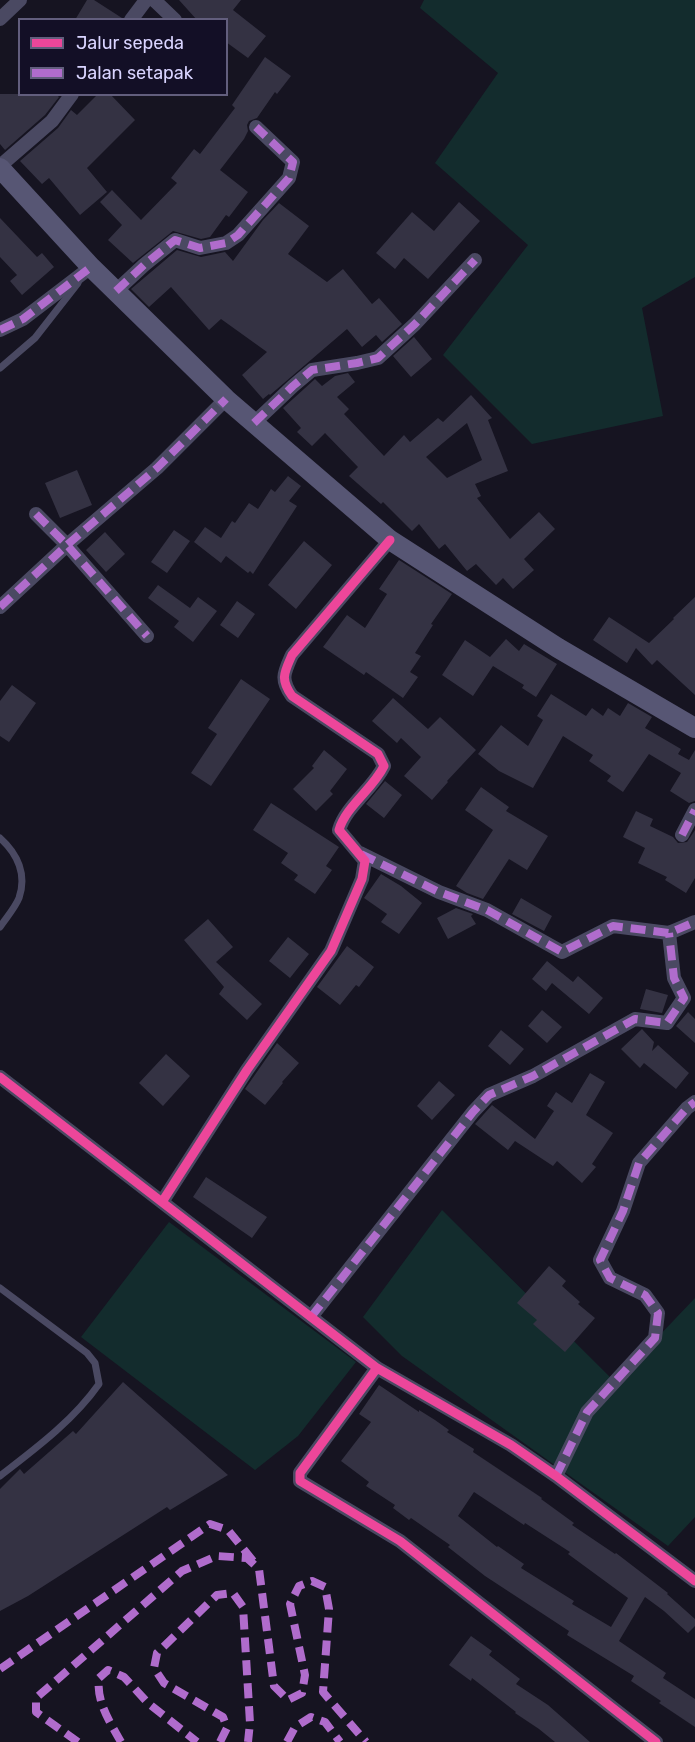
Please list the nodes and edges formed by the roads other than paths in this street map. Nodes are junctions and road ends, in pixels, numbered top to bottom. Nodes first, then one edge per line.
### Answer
1 (20, 0) edge
2 (146, 0) edge
3 (154, 0) edge
4 (132, 18) edge
5 (173, 18) edge
6 (0, 19) edge
7 (71, 96) edge
8 (256, 127) dead end
9 (0, 167) edge
10 (475, 260) dead end
11 (91, 267) junction
12 (116, 291) junction
13 (0, 330) edge
14 (0, 368) edge
15 (226, 399) junction
16 (254, 423) junction
17 (36, 514) dead end
18 (390, 540) junction
19 (67, 545) junction
20 (0, 607) edge
21 (147, 636) dead end
22 (695, 728) edge
23 (695, 810) edge
24 (682, 835) dead end
25 (0, 838) edge
26 (360, 853) junction
27 (695, 922) edge
28 (0, 927) edge
29 (669, 933) junction
30 (0, 1077) edge
31 (695, 1102) edge
32 (162, 1202) junction
33 (0, 1288) edge
34 (311, 1317) junction
35 (377, 1368) junction
36 (0, 1476) edge
37 (556, 1476) junction
38 (695, 1581) edge
39 (656, 1742) edge

1 - 6 street
2 - 4 street
3 - 5 street
7 - 9 street
8 - 12 street
9 - 11 main road
10 - 16 street
11 - 12 main road
11 - 13 street
11 - 14 lane
12 - 15 main road
15 - 16 main road
15 - 19 street
16 - 18 main road
17 - 19 street
18 - 22 main road
18 - 26 street
19 - 20 street
19 - 21 street
23 - 24 street
25 - 28 lane
26 - 29 street
26 - 32 street
27 - 29 street
29 - 34 street
30 - 32 street
31 - 37 street
32 - 34 street
33 - 36 lane
34 - 35 street
35 - 37 street
35 - 39 street
37 - 38 street

